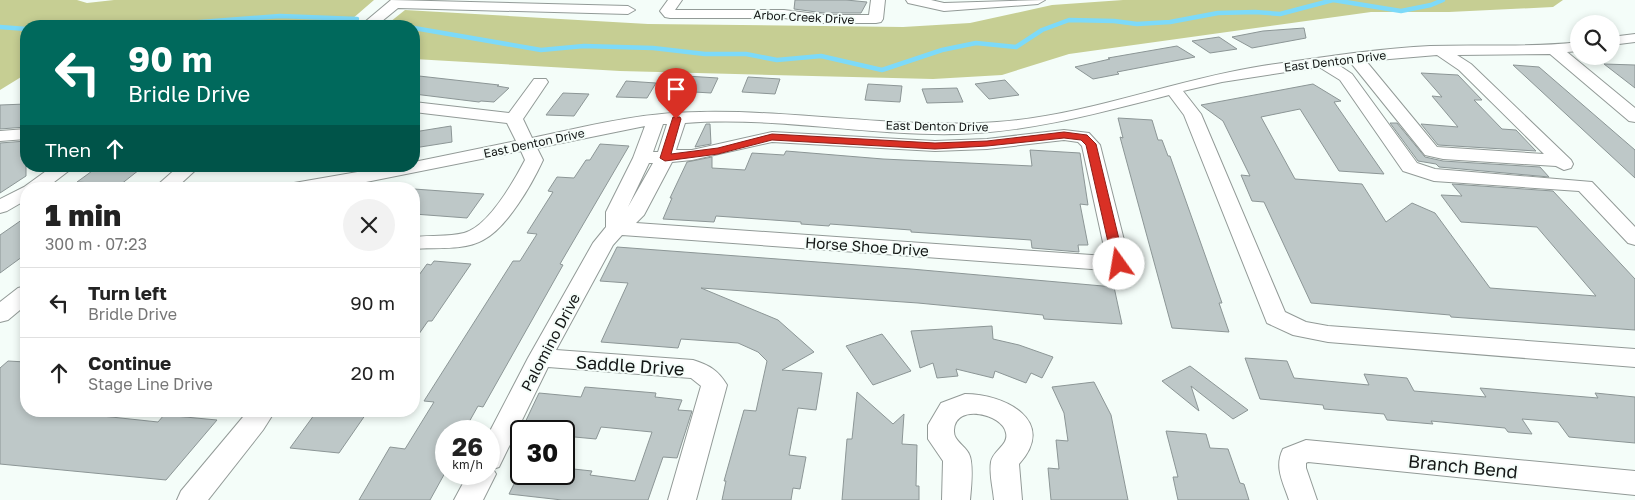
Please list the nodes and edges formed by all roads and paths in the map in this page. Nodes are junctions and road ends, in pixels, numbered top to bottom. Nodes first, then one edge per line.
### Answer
1 (675, 0) edge
2 (878, 0) edge
3 (913, 0) edge
4 (1038, 0) edge
5 (398, 2) edge
6 (628, 10) dead end
7 (375, 20) edge
8 (1635, 38) edge
9 (1620, 40) edge
10 (1570, 48) edge
11 (1442, 50) junction
12 (1555, 50) junction
13 (1356, 58) junction
14 (1322, 62) junction
15 (540, 82) dead end
16 (1380, 86) junction
17 (1173, 89) junction
18 (1358, 93) junction
19 (1391, 101) junction
20 (420, 108) edge
21 (1635, 117) edge
22 (514, 119) junction
23 (676, 119) junction
24 (656, 120) junction
25 (20, 134) edge
26 (0, 136) edge
27 (525, 145) junction
28 (642, 158) junction
29 (665, 158) junction
30 (1560, 161) junction
31 (420, 165) edge
32 (57, 172) edge
33 (184, 172) edge
34 (386, 172) edge
35 (42, 182) edge
36 (172, 182) edge
37 (334, 182) edge
38 (1585, 186) junction
39 (20, 196) edge
40 (0, 208) edge
41 (616, 228) junction
42 (1635, 238) edge
43 (420, 243) edge
44 (20, 298) edge
45 (0, 314) edge
46 (540, 358) junction
47 (1635, 358) edge
48 (258, 417) edge
49 (500, 437) edge
50 (1635, 483) edge
51 (476, 485) edge
52 (191, 500) edge
53 (468, 500) edge
54 (682, 500) edge
55 (956, 500) edge
56 (1008, 500) edge
57 (1303, 500) edge

1 - 2 street, Arbor Creek Drive
3 - 4 street
5 - 6 street
5 - 7 street
8 - 9 street
10 - 12 street, East Denton Drive
11 - 12 street, East Denton Drive
11 - 13 street, East Denton Drive
11 - 30 street
12 - 21 street
13 - 14 street, East Denton Drive
13 - 16 street
14 - 17 street, East Denton Drive
14 - 18 street
15 - 22 street
16 - 18 street
16 - 19 street
17 - 23 street, East Denton Drive
17 - 47 street
18 - 19 street
18 - 38 street
19 - 30 street
20 - 22 street
22 - 27 street
23 - 24 street, East Denton Drive
23 - 29 street, Palomino Drive
24 - 27 street, East Denton Drive
24 - 28 street, Palomino Drive
25 - 26 street
27 - 31 street, East Denton Drive
27 - 43 street
28 - 29 street
28 - 41 street, Palomino Drive
29 - 41 street, Palomino Drive
29 - 41 street, Horse Shoe Drive
30 - 38 street
32 - 35 street
33 - 36 street
34 - 37 street, East Denton Drive
38 - 42 street
39 - 40 street
41 - 46 street, Palomino Drive
44 - 45 street
46 - 49 street, Palomino Drive
46 - 54 street, Saddle Drive
48 - 52 street
50 - 57 street, Branch Bend
51 - 53 street
55 - 56 street

